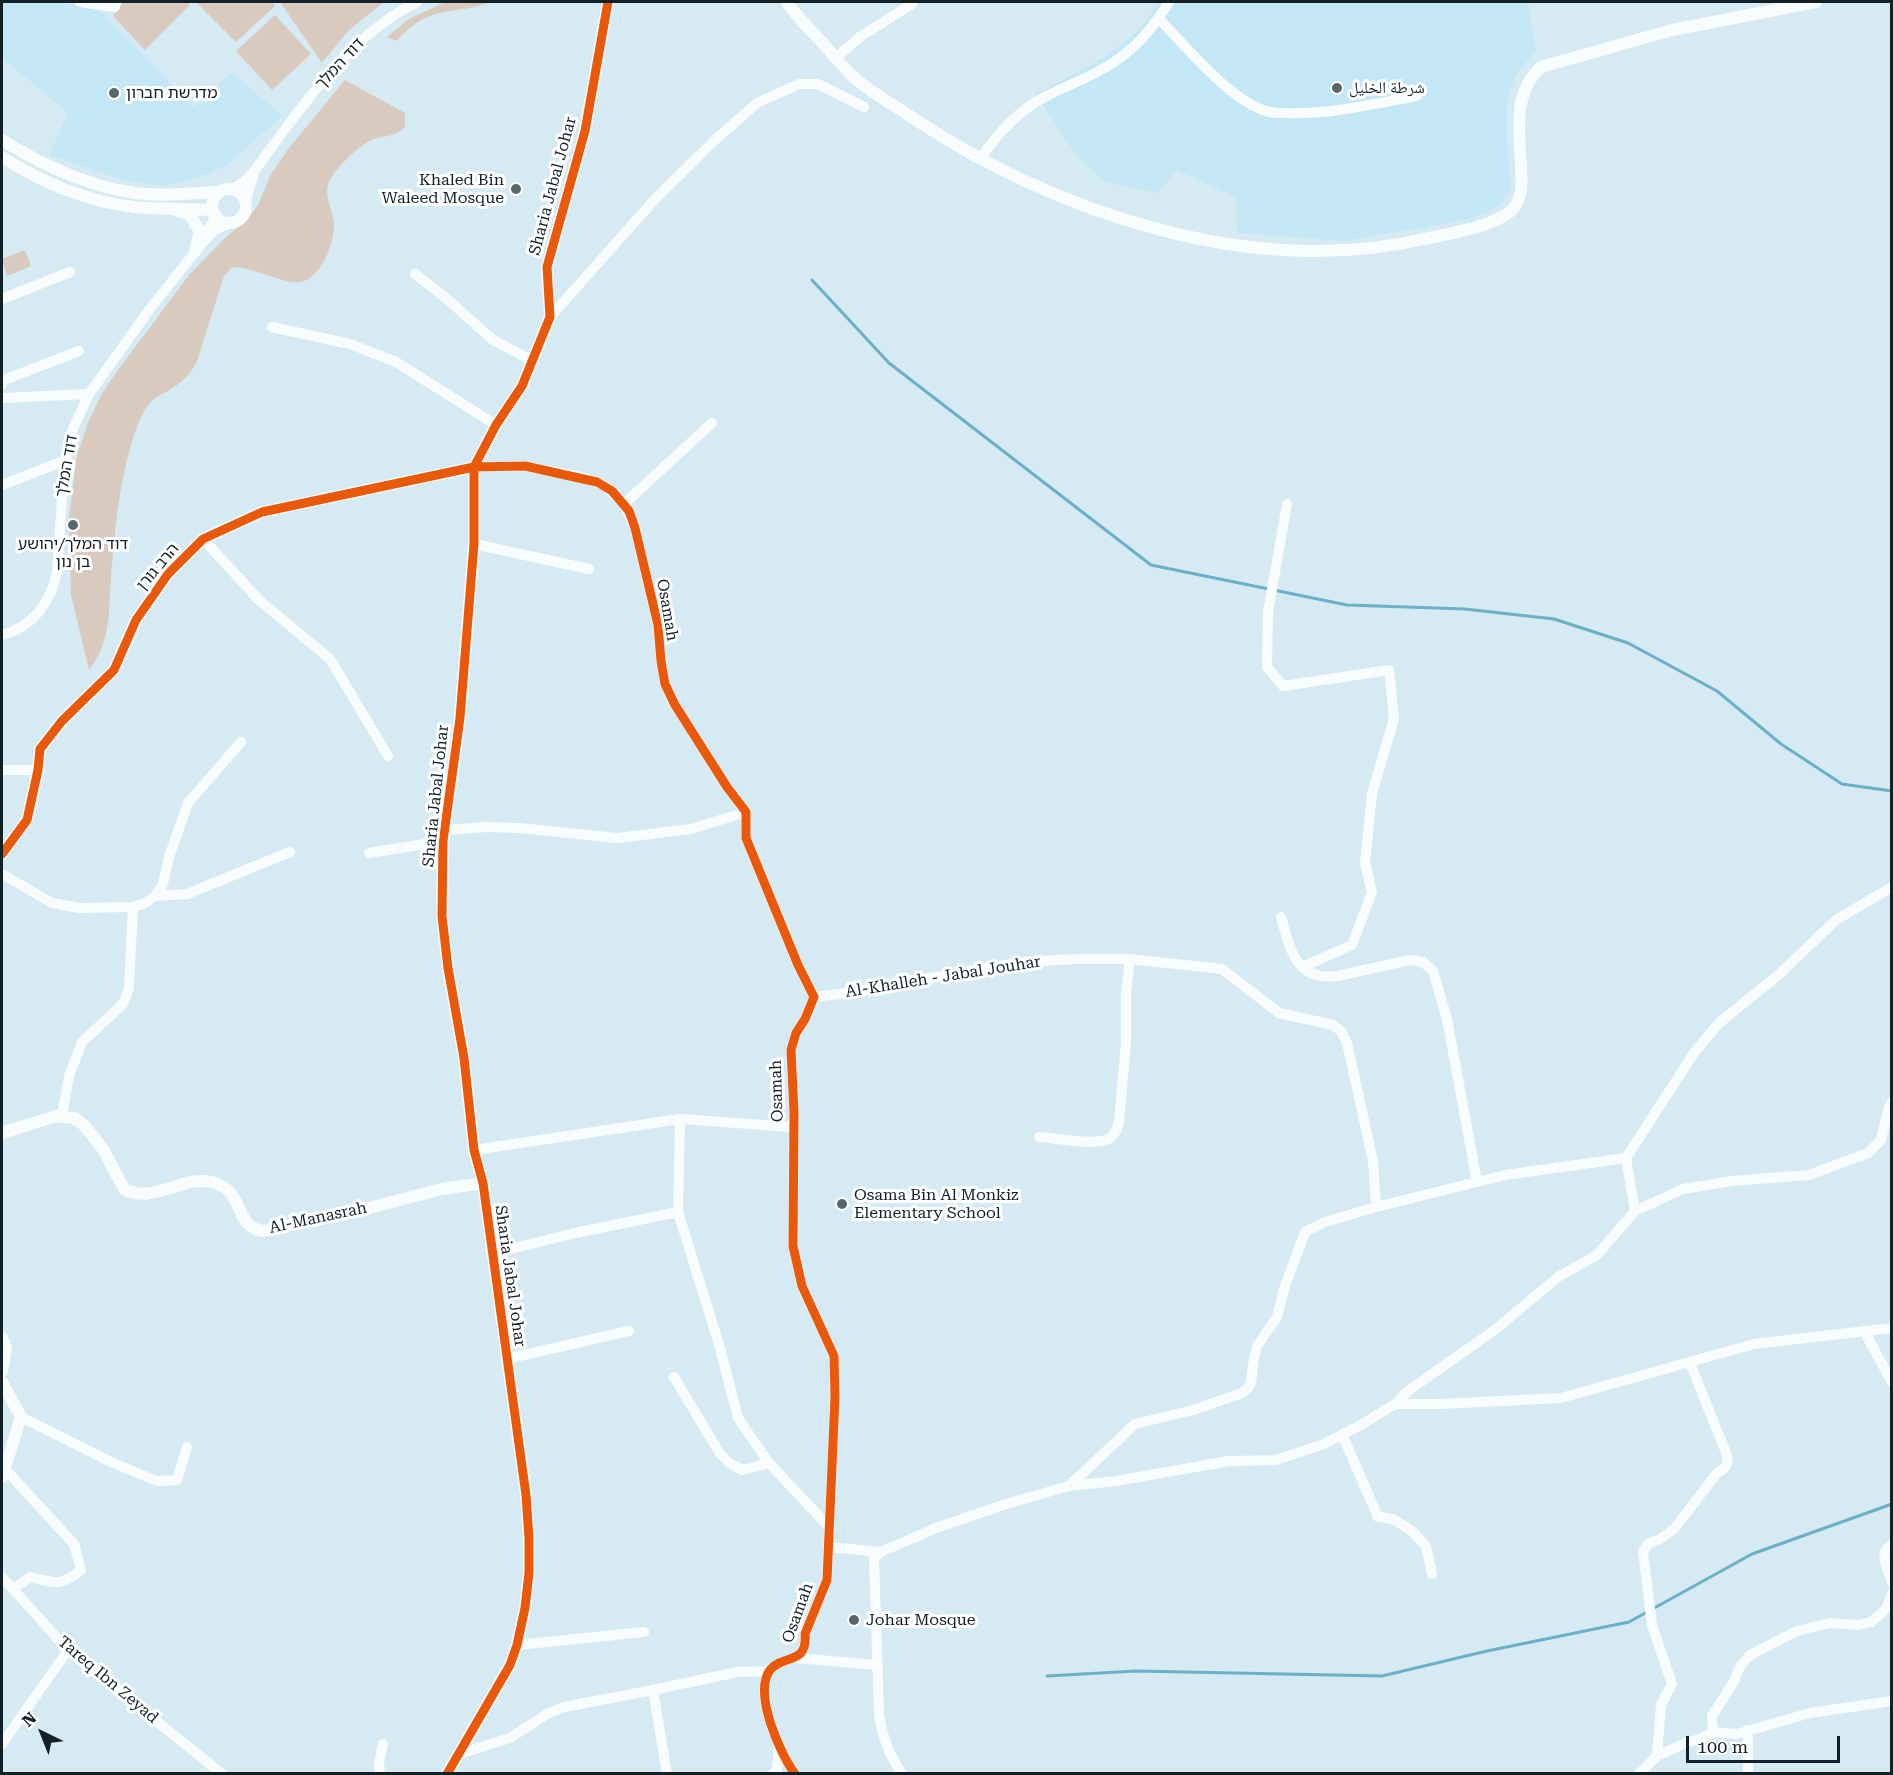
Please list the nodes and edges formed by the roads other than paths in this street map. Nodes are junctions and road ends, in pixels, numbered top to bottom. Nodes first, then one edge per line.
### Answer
1 (80, 2) edge
2 (417, 2) edge
3 (608, 2) edge
4 (787, 2) edge
5 (913, 2) edge
6 (1169, 2) edge
7 (1816, 2) edge
8 (115, 4) edge
9 (1158, 19) junction
10 (836, 58) junction
11 (1417, 96) dead end
12 (864, 107) dead end
13 (2, 140) edge
14 (2, 157) edge
15 (981, 158) junction
16 (255, 170) junction
17 (233, 189) junction
18 (219, 192) junction
19 (246, 200) junction
20 (171, 209) junction
21 (214, 213) junction
22 (230, 223) junction
23 (204, 241) junction
24 (195, 251) junction
25 (70, 272) dead end
26 (415, 274) dead end
27 (2, 299) edge
28 (550, 317) junction
29 (272, 327) dead end
30 (79, 351) dead end
31 (533, 361) junction
32 (2, 384) edge
33 (89, 394) junction
34 (2, 398) edge
35 (712, 423) dead end
36 (496, 425) junction
37 (66, 460) junction
38 (474, 467) junction
39 (2, 485) edge
40 (624, 504) junction
41 (1287, 504) dead end
42 (203, 539) junction
43 (474, 544) junction
44 (588, 569) dead end
45 (2, 635) edge
46 (241, 742) dead end
47 (388, 756) dead end
48 (2, 770) edge
49 (38, 770) junction
50 (746, 812) junction
51 (444, 836) junction
52 (290, 852) dead end
53 (369, 853) dead end
54 (2, 854) edge
55 (2, 874) edge
56 (1892, 887) edge
57 (155, 896) junction
58 (133, 907) junction
59 (1281, 917) dead end
60 (1130, 959) junction
61 (1302, 967) junction
62 (814, 997) junction
63 (1892, 1102) edge
64 (794, 1112) junction
65 (62, 1116) junction
66 (680, 1119) junction
67 (2, 1133) edge
68 (1039, 1137) dead end
69 (474, 1150) junction
70 (1626, 1158) junction
71 (1477, 1182) junction
72 (483, 1183) junction
73 (1376, 1206) junction
74 (1635, 1211) junction
75 (678, 1212) junction
76 (491, 1254) junction
77 (1892, 1328) edge
78 (629, 1331) dead end
79 (1864, 1331) junction
80 (2, 1338) edge
81 (506, 1359) junction
82 (1690, 1363) junction
83 (2, 1371) edge
84 (674, 1377) dead end
85 (2, 1382) edge
86 (1892, 1382) edge
87 (1395, 1404) junction
88 (21, 1417) junction
89 (1342, 1434) junction
90 (187, 1447) dead end
91 (769, 1463) junction
92 (3, 1473) edge
93 (1069, 1486) junction
94 (830, 1528) junction
95 (1892, 1545) edge
96 (829, 1547) junction
97 (881, 1552) junction
98 (1432, 1574) dead end
99 (2, 1577) edge
100 (1892, 1583) edge
101 (13, 1589) junction
102 (1892, 1594) edge
103 (644, 1632) dead end
104 (517, 1645) junction
105 (68, 1650) junction
106 (795, 1658) junction
107 (878, 1665) junction
108 (769, 1671) junction
109 (653, 1690) junction
110 (1892, 1701) edge
111 (1748, 1730) junction
112 (1713, 1732) junction
113 (2, 1744) edge
114 (383, 1744) dead end
115 (779, 1747) junction
116 (459, 1754) junction
117 (1657, 1756) junction
118 (222, 1773) edge
119 (380, 1773) edge
120 (447, 1773) edge
121 (667, 1773) edge
122 (773, 1773) edge
123 (795, 1773) edge
124 (902, 1773) edge
125 (1639, 1773) edge
126 (1748, 1773) edge

1 - 8 street
2 - 16 street, דוד המלך
3 - 28 street, Sharia Jabal Johar
4 - 10 street
5 - 10 street
6 - 9 street
7 - 15 street
9 - 11 street
9 - 15 street
10 - 15 street
12 - 28 street
13 - 18 street
14 - 20 street
16 - 17 street, דוד המלך
16 - 19 street, דוד המלך
17 - 18 street
17 - 19 street
18 - 21 street
19 - 22 street
20 - 21 street
20 - 24 street
21 - 22 street
21 - 23 street, דוד המלך
22 - 23 street, דוד המלך
23 - 24 street, דוד המלך
24 - 33 street, דוד המלך
25 - 27 street
26 - 31 street
28 - 31 street, Sharia Jabal Johar
29 - 36 street
30 - 32 street
31 - 36 street, Sharia Jabal Johar
33 - 34 street
33 - 37 street, דוד המלך
35 - 40 street
36 - 38 street, Sharia Jabal Johar
37 - 39 street
37 - 45 street, דוד המלך
38 - 40 street, Osamah
38 - 42 street, הרב גורן
38 - 43 street, Sharia Jabal Johar
40 - 50 street, Osamah
41 - 61 street
42 - 47 street
42 - 49 street, הרב גורן
43 - 44 street
43 - 51 street, Sharia Jabal Johar
46 - 57 street
48 - 49 street
49 - 54 street, הרב גורן
50 - 51 street
50 - 62 street
51 - 53 street
51 - 69 street, Sharia Jabal Johar
52 - 57 street
55 - 58 street
56 - 70 street
57 - 58 street
58 - 65 street
59 - 61 street
60 - 62 street, Al-Khalleh - Jabal Jouhar
60 - 68 street
60 - 73 street, Al-Khalleh - Jabal Jouhar
61 - 71 street
62 - 64 street, Osamah
63 - 74 street
64 - 66 street
64 - 94 street, Osamah
65 - 67 street
65 - 72 street, Al-Manasrah
66 - 69 street
66 - 75 street
69 - 72 street, Sharia Jabal Johar
70 - 71 street
70 - 74 street
71 - 73 street
72 - 76 street, Sharia Jabal Johar
73 - 93 street
74 - 87 street
75 - 76 street
75 - 91 street
76 - 81 street, Sharia Jabal Johar
77 - 79 street
78 - 81 street
79 - 82 street
79 - 86 street
80 - 83 street
81 - 104 street, Sharia Jabal Johar
82 - 87 street
82 - 117 street
84 - 91 street
85 - 88 street
87 - 89 street
88 - 90 street
88 - 92 street
89 - 93 street
89 - 98 street
91 - 94 street
92 - 101 street
93 - 97 street
94 - 96 street, Osamah
95 - 100 street
96 - 97 street
96 - 106 street, Osamah
97 - 107 street
99 - 101 street, Tareq Ibn Zeyad
101 - 105 street, Tareq Ibn Zeyad
102 - 112 street
103 - 104 street
104 - 116 street, Sharia Jabal Johar
105 - 113 street
105 - 118 street, Tareq Ibn Zeyad
106 - 107 street
106 - 108 street, Osamah
107 - 124 street
108 - 109 street
108 - 115 street
109 - 116 street
109 - 121 street
110 - 111 street
111 - 112 street
111 - 126 street
112 - 117 street
114 - 119 street
115 - 122 street
115 - 123 street
116 - 120 street, Sharia Jabal Johar
117 - 125 street

